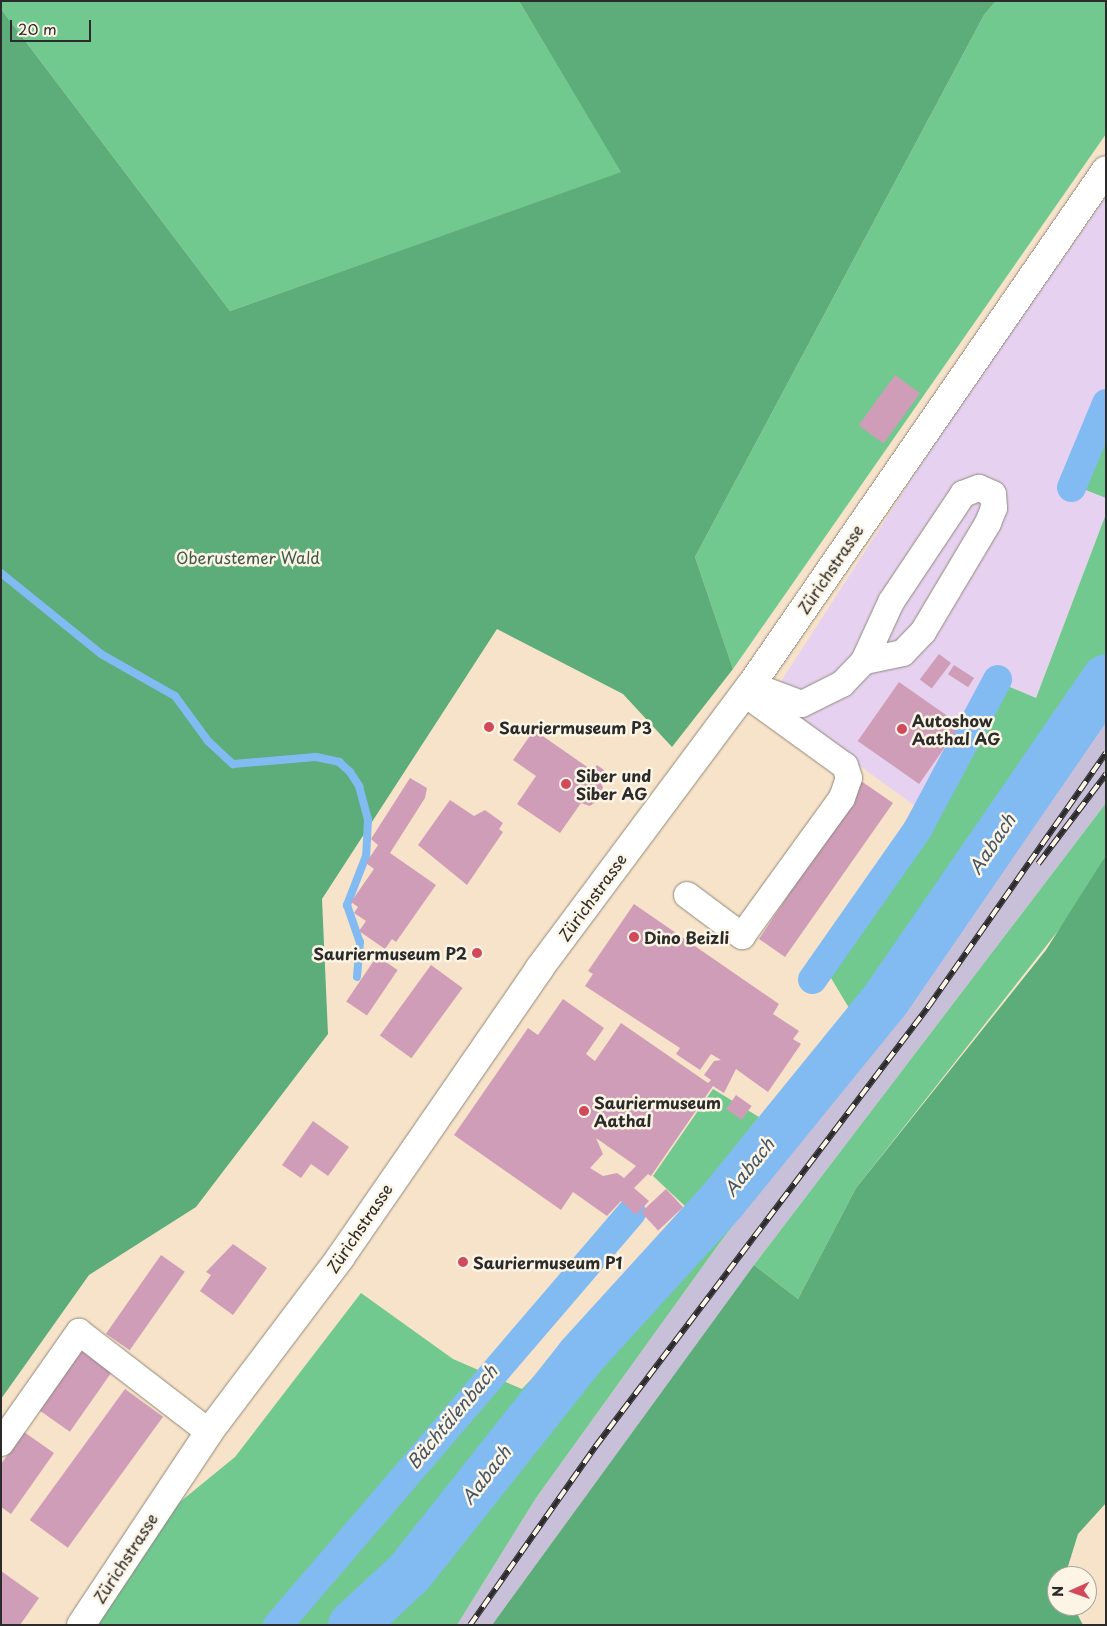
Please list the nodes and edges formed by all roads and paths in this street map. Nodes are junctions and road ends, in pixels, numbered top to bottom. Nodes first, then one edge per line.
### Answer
1 (1106, 170) edge
2 (864, 661) junction
3 (748, 689) junction
4 (687, 895) dead end
5 (209, 1432) junction
6 (1, 1443) edge
7 (81, 1625) edge

1 - 3 main road, Zürichstrasse
2 - 2 lane
2 - 3 lane
3 - 4 lane
3 - 5 main road, Zürichstrasse
5 - 6 lane
5 - 7 main road, Zürichstrasse

